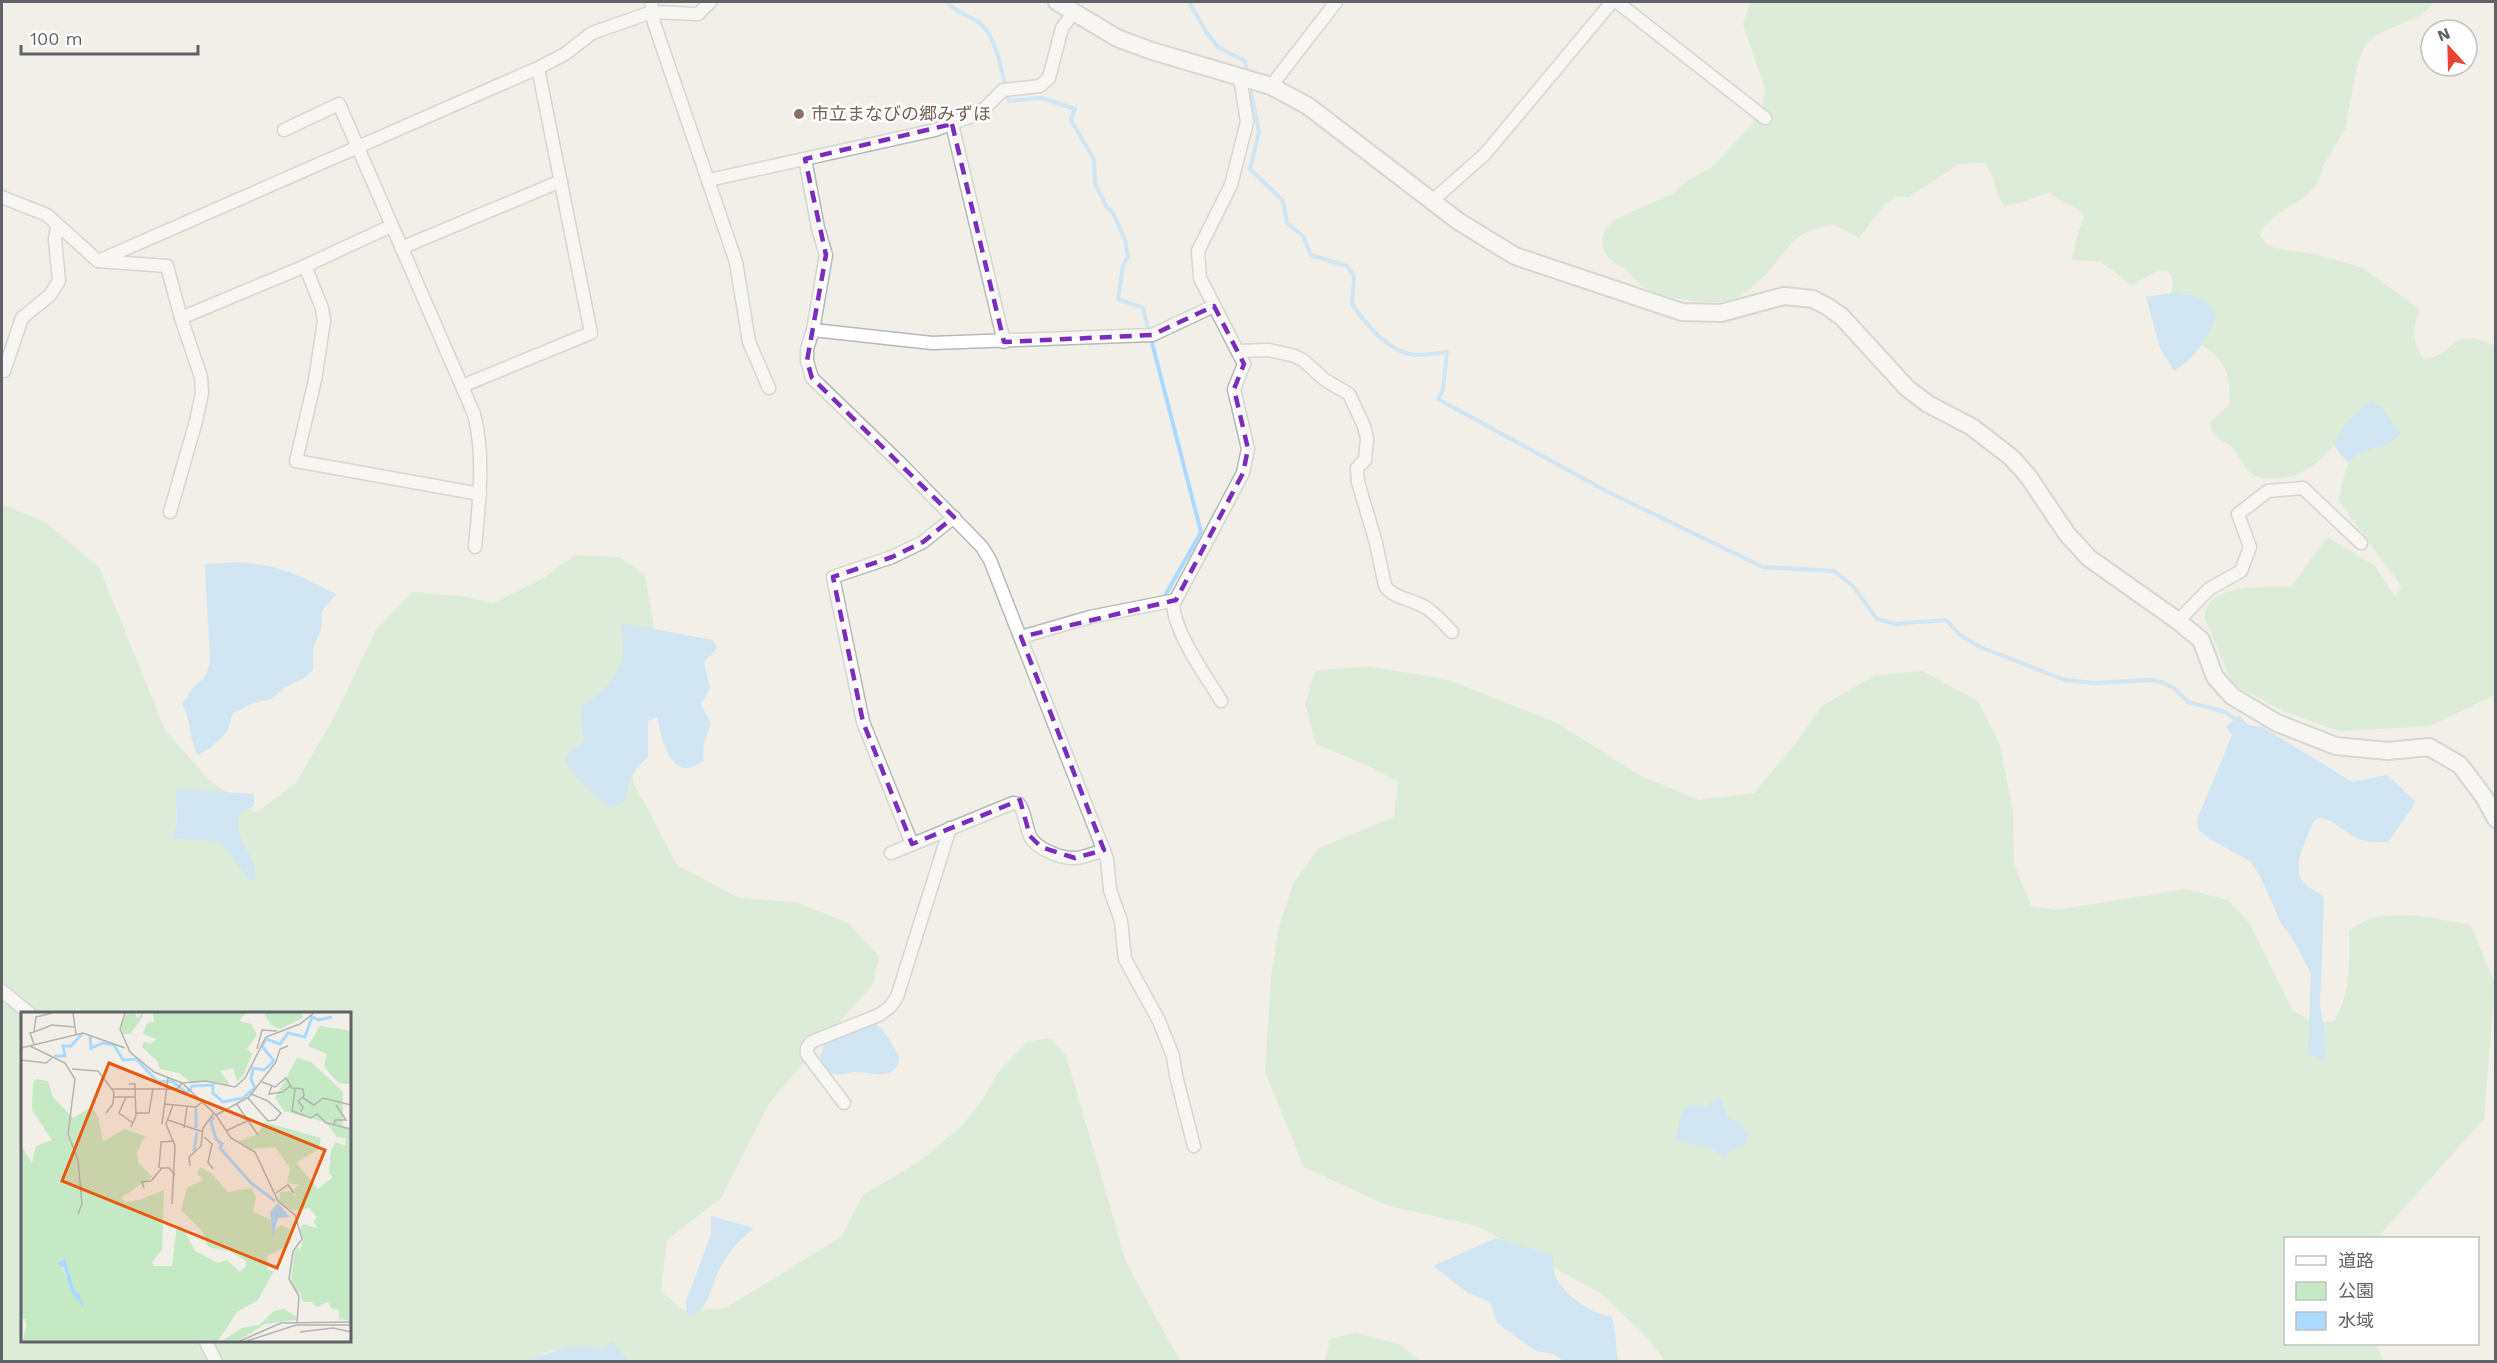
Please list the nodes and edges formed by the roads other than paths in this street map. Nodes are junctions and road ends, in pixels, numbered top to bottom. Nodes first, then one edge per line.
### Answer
1 (710, 2) edge
2 (1057, 2) edge
3 (1336, 2) edge
4 (1612, 2) edge
5 (1617, 2) edge
6 (651, 7) edge
7 (1074, 12) junction
8 (538, 68) junction
9 (1240, 77) junction
10 (1264, 84) junction
11 (1765, 118) dead end
12 (952, 124) junction
13 (284, 130) dead end
14 (359, 147) junction
15 (805, 159) junction
16 (709, 180) junction
17 (561, 182) junction
18 (2, 198) edge
19 (1431, 201) junction
20 (57, 225) junction
21 (392, 226) junction
22 (401, 248) junction
23 (98, 261) junction
24 (305, 266) junction
25 (1214, 306) junction
26 (181, 318) junction
27 (813, 330) junction
28 (1004, 342) junction
29 (1239, 351) junction
30 (4, 370) dead end
31 (462, 386) junction
32 (770, 388) dead end
33 (480, 494) junction
34 (170, 512) dead end
35 (954, 517) junction
36 (2361, 543) dead end
37 (475, 547) dead end
38 (1176, 600) junction
39 (2178, 621) junction
40 (1452, 632) dead end
41 (1021, 637) junction
42 (1221, 701) dead end
43 (2496, 819) edge
44 (950, 828) junction
45 (912, 844) junction
46 (1104, 850) junction
47 (891, 853) dead end
48 (2, 991) edge
49 (28, 1012) edge
50 (844, 1103) dead end
51 (1194, 1146) dead end
52 (206, 1342) edge
53 (216, 1362) edge

1 - 6 street
2 - 7 main road
3 - 10 street
4 - 19 street
5 - 11 street
6 - 8 street
6 - 16 street
7 - 9 main road
7 - 12 street
8 - 14 street
8 - 17 street
9 - 10 main road
9 - 25 street
10 - 19 main road
12 - 15 street
12 - 28 street
13 - 14 street
14 - 21 street
14 - 23 street
15 - 16 street
15 - 27 street
16 - 32 street
17 - 22 street
17 - 31 street
18 - 20 street
19 - 39 main road
20 - 23 street
20 - 30 street
21 - 22 street
21 - 24 street
22 - 31 street
23 - 26 street
24 - 26 street
24 - 33 street
25 - 28 street
25 - 29 street
26 - 34 street
27 - 28 street
27 - 35 street
29 - 38 street
29 - 40 street
31 - 33 street
33 - 37 street
35 - 41 street
35 - 45 street
36 - 39 street
38 - 41 street
38 - 42 street
39 - 43 main road
41 - 46 street
44 - 45 street
44 - 46 street
44 - 50 street
45 - 47 street
46 - 51 street
48 - 49 street
52 - 53 street

